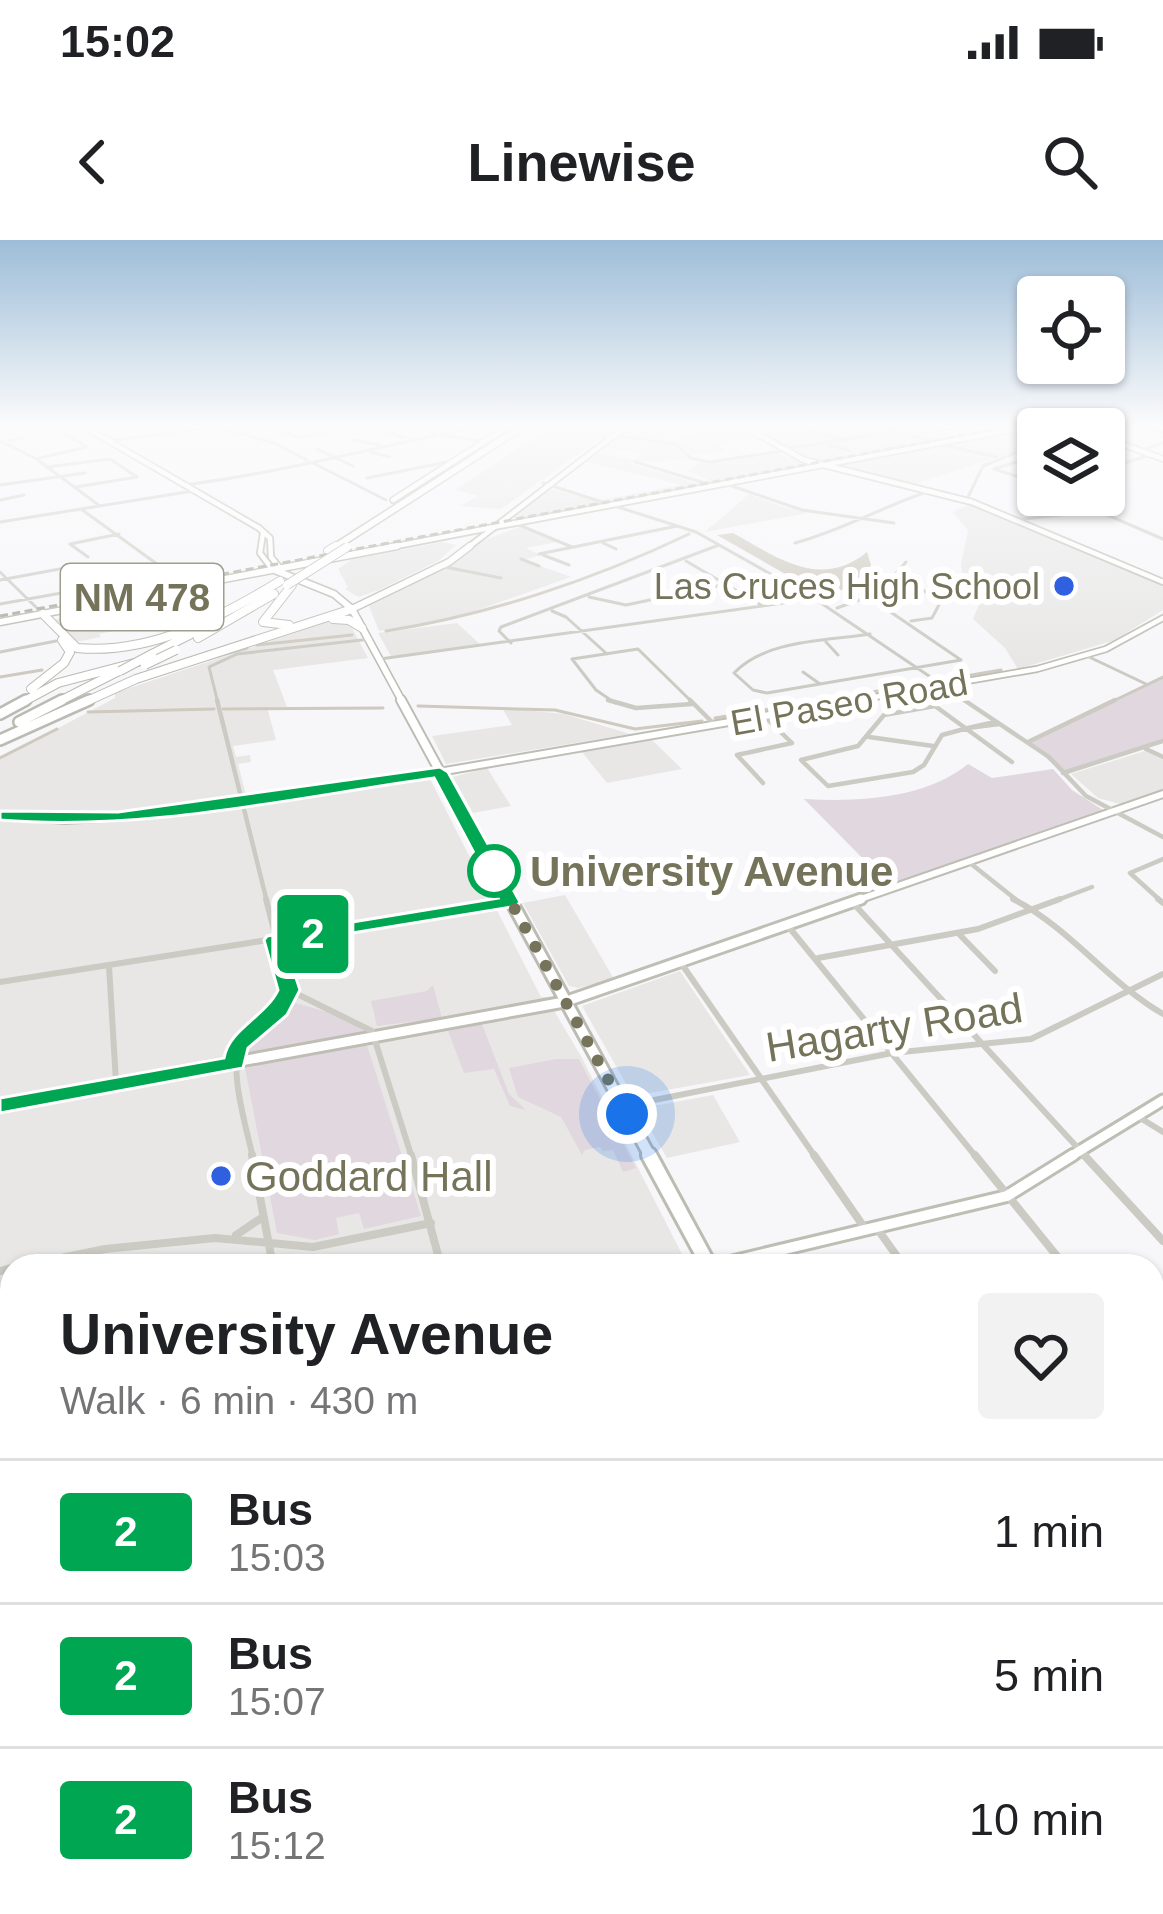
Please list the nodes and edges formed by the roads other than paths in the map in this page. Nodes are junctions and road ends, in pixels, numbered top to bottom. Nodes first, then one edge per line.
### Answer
1 (105, 505) edge
2 (218, 505) edge
3 (400, 505) edge
4 (412, 505) edge
5 (518, 505) edge
6 (521, 505) edge
7 (620, 505) edge
8 (785, 505) edge
9 (885, 505) edge
10 (972, 505) edge
11 (100, 506) joint
12 (615, 506) junction
13 (81, 509) junction
14 (510, 515) junction
15 (1052, 516) edge
16 (1108, 516) edge
17 (859, 519) junction
18 (1017, 520) junction
19 (529, 521) junction
20 (0, 522) edge
21 (894, 523) dead end
22 (516, 526) junction
23 (677, 526) junction
24 (486, 530) junction
25 (119, 535) junction
26 (1163, 539) edge
27 (430, 542) junction
28 (600, 542) junction
29 (474, 543) junction
30 (795, 543) dead end
31 (718, 545) junction
32 (572, 547) junction
33 (456, 550) junction
34 (616, 550) dead end
35 (88, 557) dead end
36 (686, 561) junction
37 (906, 562) dead end
38 (569, 565) dead end
39 (438, 566) junction
40 (65, 568) dead end
41 (278, 570) junction
42 (0, 572) edge
43 (172, 572) junction
44 (501, 578) dead end
45 (3, 579) edge
46 (1163, 582) edge
47 (286, 583) junction
48 (896, 583) junction
49 (726, 584) junction
50 (187, 587) junction
51 (266, 590) junction
52 (586, 596) junction
53 (870, 598) junction
54 (28, 599) junction
55 (815, 599) junction
56 (0, 604) edge
57 (353, 604) junction
58 (764, 607) junction
59 (833, 609) junction
60 (548, 610) junction
61 (42, 615) junction
62 (1163, 618) edge
63 (308, 620) junction
64 (907, 622) junction
65 (0, 623) edge
66 (140, 624) dead end
67 (362, 628) junction
68 (292, 630) junction
69 (584, 633) junction
70 (870, 634) junction
71 (370, 639) junction
72 (56, 641) dead end
73 (826, 642) junction
74 (952, 642) dead end
75 (940, 643) junction
76 (512, 644) junction
77 (0, 652) edge
78 (607, 654) junction
79 (838, 655) dead end
80 (1087, 656) junction
81 (380, 659) junction
82 (919, 668) junction
83 (803, 672) dead end
84 (1163, 676) edge
85 (1146, 684) junction
86 (821, 685) junction
87 (945, 685) junction
88 (692, 704) junction
89 (0, 713) edge
90 (764, 716) junction
91 (1000, 723) junction
92 (715, 725) junction
93 (968, 728) junction
94 (0, 736) edge
95 (869, 736) junction
96 (1163, 741) edge
97 (1028, 742) junction
98 (933, 746) junction
99 (1143, 748) junction
100 (1163, 757) edge
101 (1012, 762) dead end
102 (440, 772) junction
103 (1064, 772) junction
104 (763, 783) dead end
105 (1162, 795) edge
106 (241, 800) junction
107 (1117, 812) junction
108 (2, 818) edge
109 (1163, 837) edge
110 (1163, 859) edge
111 (970, 863) junction
112 (1092, 887) dead end
113 (510, 902) junction
114 (853, 903) junction
115 (1163, 903) edge
116 (1034, 909) junction
117 (788, 926) junction
118 (958, 933) junction
119 (274, 940) junction
120 (892, 945) junction
121 (817, 958) junction
122 (680, 963) junction
123 (109, 966) junction
124 (995, 970) dead end
125 (1163, 974) edge
126 (0, 982) edge
127 (289, 990) junction
128 (1128, 994) junction
129 (564, 1002) junction
130 (1163, 1014) edge
131 (374, 1038) junction
132 (986, 1046) junction
133 (892, 1053) junction
134 (235, 1063) junction
135 (761, 1078) junction
136 (117, 1084) junction
137 (1163, 1100) edge
138 (0, 1106) edge
139 (622, 1106) junction
140 (1138, 1116) junction
141 (1163, 1132) edge
142 (1081, 1150) junction
143 (1007, 1196) junction
144 (263, 1217) junction
145 (430, 1222) junction
146 (871, 1229) junction
147 (229, 1238) junction
148 (267, 1241) junction
149 (1163, 1241) edge
150 (81, 1254) edge
151 (270, 1254) edge
152 (440, 1254) edge
153 (704, 1254) edge
154 (763, 1254) edge
155 (893, 1254) edge
156 (1055, 1254) edge

1 - 11 street
2 - 41 street
3 - 47 highway, bridge
4 - 47 highway, bridge
5 - 24 main road
6 - 14 main road
7 - 12 street, NM 478
8 - 17 street
9 - 17 street
10 - 18 street
11 - 13 street
12 - 19 street, NM 478
12 - 22 street, NM 478
12 - 23 street
13 - 20 street
13 - 25 street
14 - 19 street
14 - 24 main road
15 - 18 street
16 - 26 street
17 - 21 street
17 - 30 street
18 - 46 street
19 - 24 street, NM 478
22 - 24 street, NM 478
22 - 29 street
22 - 32 street
23 - 28 street
23 - 31 street
24 - 27 main road, NM 478
24 - 29 main road
24 - 33 main road
24 - 41 main road, NM 478
25 - 35 street
25 - 43 street
27 - 33 main road
27 - 41 main road, NM 478
28 - 32 street
28 - 34 street
29 - 39 main road
31 - 36 street
31 - 55 street
32 - 38 street
33 - 39 main road
36 - 49 street
36 - 52 street
37 - 48 street
39 - 44 street
39 - 57 main road
40 - 45 street
41 - 50 main road, NM 478
41 - 57 main road
41 - 57 main road
42 - 45 street
43 - 50 street
43 - 54 street
45 - 54 street
47 - 51 highway
47 - 63 highway
47 - 94 highway, bridge
48 - 53 street
48 - 64 street
49 - 52 street
49 - 58 street
50 - 61 main road, NM 478
50 - 66 street
51 - 61 highway
51 - 94 highway, bridge
52 - 60 street
53 - 59 street
53 - 64 street
54 - 56 street
54 - 61 street
55 - 58 street
55 - 59 street
57 - 63 highway
57 - 67 main road
57 - 68 highway
57 - 71 main road
58 - 69 street
59 - 70 street
60 - 69 street
60 - 76 street
61 - 65 main road, NM 478
61 - 89 highway
62 - 80 street, El Paseo Road
63 - 89 highway
64 - 75 street
67 - 68 highway
67 - 71 main road
68 - 94 highway
69 - 76 street
69 - 78 street
70 - 73 street
70 - 82 street
71 - 81 main road
71 - 106 street
72 - 77 street
73 - 79 street
73 - 86 street
74 - 75 street
75 - 82 street
76 - 81 street
78 - 88 street
78 - 88 street
80 - 85 street
80 - 87 street, El Paseo Road
81 - 102 main road
82 - 86 street
82 - 87 street
83 - 86 street
84 - 85 street
85 - 97 street
87 - 90 street, El Paseo Road
87 - 91 street
88 - 92 street
90 - 92 street, El Paseo Road
90 - 104 street
91 - 93 street
91 - 97 street
92 - 102 street, El Paseo Road
93 - 95 street
93 - 98 street
93 - 101 street
95 - 98 street
95 - 98 street
96 - 99 street
97 - 103 street
99 - 100 street
99 - 103 street
102 - 106 street, El Paseo Road
102 - 113 main road
103 - 107 street
105 - 107 street
106 - 108 street, El Paseo Road
106 - 119 street
107 - 109 street
107 - 111 street
110 - 115 street
111 - 114 street
111 - 116 street
112 - 116 street
113 - 119 street
113 - 129 main road
114 - 117 street
114 - 120 street
116 - 118 street
116 - 128 street
117 - 121 street
117 - 122 street
118 - 120 street
118 - 124 street
119 - 123 street
119 - 127 street
120 - 121 street
120 - 132 street
121 - 133 street
122 - 129 street
122 - 135 street
123 - 126 street
123 - 136 street
125 - 128 street, Hagarty Road
127 - 131 street
127 - 134 street
128 - 130 street
128 - 132 street, Hagarty Road
129 - 131 street
129 - 139 main road
131 - 134 street
131 - 145 street
132 - 133 street, Hagarty Road
132 - 142 street
133 - 135 street, Hagarty Road
133 - 143 street
134 - 136 street
134 - 144 street
135 - 139 street, Hagarty Road
135 - 146 street
136 - 138 street
137 - 140 street
139 - 153 main road
140 - 141 street
140 - 142 street
142 - 143 street
142 - 149 street
143 - 146 street
143 - 156 street
144 - 147 street
144 - 148 street
145 - 148 street
145 - 152 street
146 - 154 street
146 - 155 street
147 - 148 street
147 - 150 street
148 - 151 street

